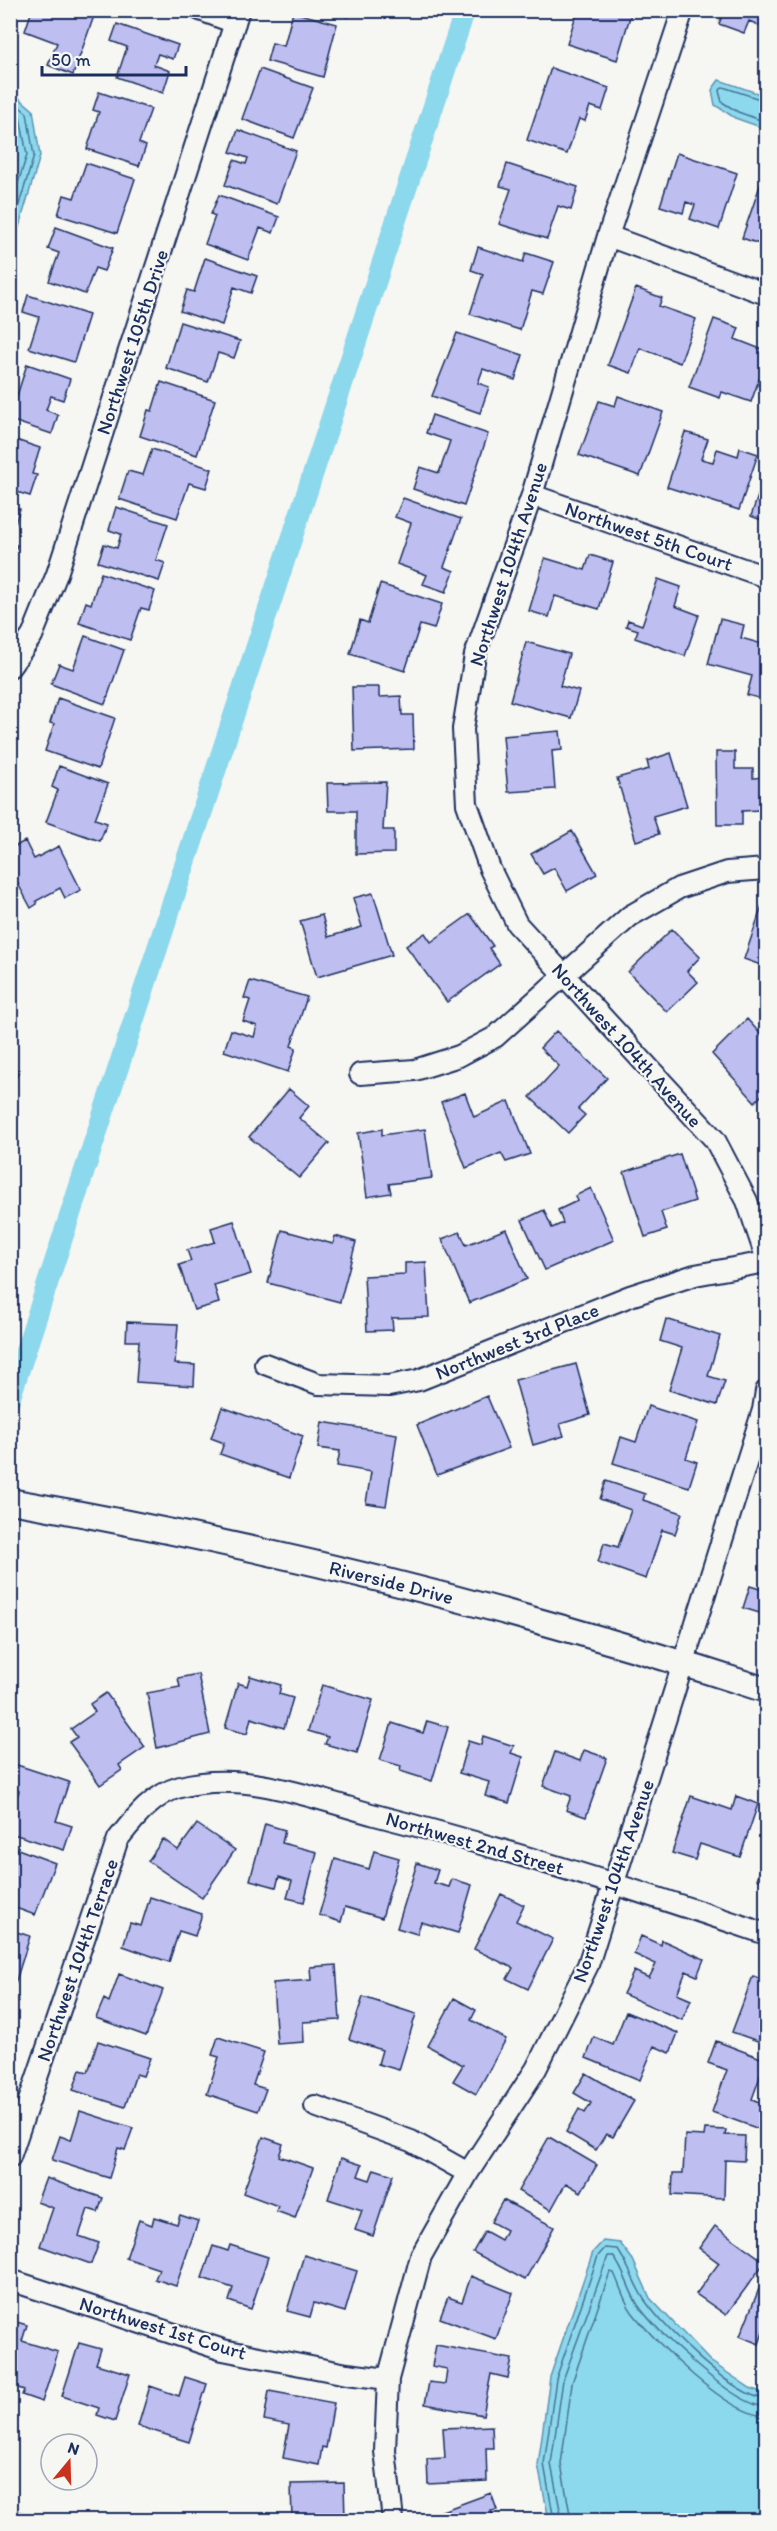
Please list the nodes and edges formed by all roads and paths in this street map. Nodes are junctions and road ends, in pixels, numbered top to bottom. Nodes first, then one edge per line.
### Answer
1 (200, 10) edge
2 (683, 10) edge
3 (237, 16) edge
4 (608, 236) junction
5 (766, 294) edge
6 (532, 495) junction
7 (766, 577) edge
8 (10, 667) edge
9 (766, 869) edge
10 (562, 974) junction
11 (360, 1074) dead end
12 (766, 1257) edge
13 (766, 1262) edge
14 (265, 1364) dead end
15 (766, 1391) edge
16 (20, 1502) edge
17 (686, 1663) junction
18 (766, 1690) edge
19 (177, 1787) joint
20 (615, 1883) junction
21 (766, 1934) edge
22 (315, 2106) dead end
23 (10, 2157) edge
24 (468, 2173) junction
25 (10, 2280) edge
26 (388, 2379) junction
27 (393, 2520) edge

1 - 3 street
2 - 4 street, Northwest 104th Avenue
3 - 8 street, Northwest 105th Drive
4 - 5 street
4 - 6 street, Northwest 104th Avenue
6 - 7 street, Northwest 5th Court
6 - 10 street, Northwest 104th Avenue
9 - 10 street
10 - 11 street
10 - 12 street, Northwest 104th Avenue
13 - 14 street, Northwest 3rd Place
15 - 17 street, Northwest 104th Avenue
16 - 17 street, Riverside Drive
17 - 18 street, Riverside Drive
17 - 20 street, Northwest 104th Avenue
19 - 20 street, Northwest 2nd Street
19 - 23 street, Northwest 104th Terrace
20 - 21 street, Northwest 2nd Street
20 - 24 street, Northwest 104th Avenue
22 - 24 street
24 - 26 street, Northwest 104th Avenue
25 - 26 street, Northwest 1st Court
26 - 27 street, Northwest 104th Avenue

